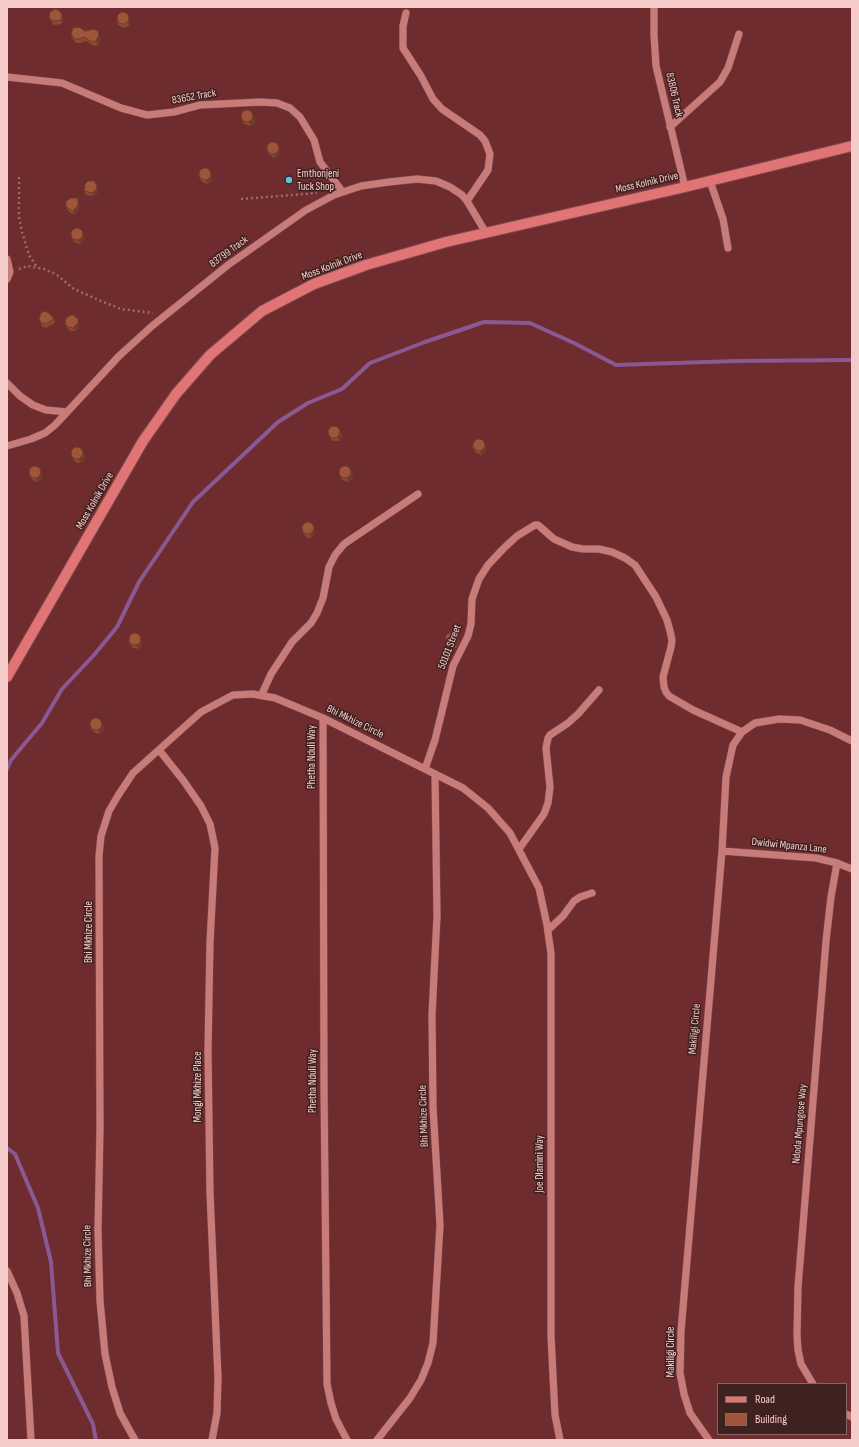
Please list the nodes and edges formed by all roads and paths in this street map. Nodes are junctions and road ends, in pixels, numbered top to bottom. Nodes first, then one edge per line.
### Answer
1 (654, 7) edge
2 (406, 13) dead end
3 (739, 34) dead end
4 (7, 77) edge
5 (670, 127) junction
6 (852, 146) edge
7 (19, 177) dead end
8 (710, 181) junction
9 (685, 187) junction
10 (342, 191) junction
11 (334, 195) junction
12 (241, 199) dead end
13 (467, 201) junction
14 (486, 233) junction
15 (728, 248) dead end
16 (7, 259) edge
17 (37, 268) junction
18 (8, 276) edge
19 (165, 315) junction
20 (7, 383) edge
21 (67, 412) junction
22 (7, 446) edge
23 (418, 494) dead end
24 (7, 677) edge
25 (599, 690) dead end
26 (262, 694) junction
27 (323, 718) junction
28 (742, 732) junction
29 (852, 740) edge
30 (159, 750) junction
31 (425, 769) junction
32 (435, 774) junction
33 (519, 849) junction
34 (722, 851) junction
35 (837, 863) junction
36 (852, 869) edge
37 (539, 888) joint
38 (592, 893) dead end
39 (548, 930) junction
40 (7, 1271) edge
41 (812, 1383) edge
42 (31, 1440) edge
43 (135, 1440) edge
44 (212, 1440) edge
45 (347, 1440) edge
46 (377, 1440) edge
47 (560, 1440) edge
48 (709, 1440) edge

1 - 5 street, 83806 Track
2 - 13 street
3 - 5 street
4 - 10 street, 83652 Track
5 - 9 street, 83806 Track
6 - 8 main road, Moss Kolnik Drive
7 - 17 path
8 - 9 main road, Moss Kolnik Drive
8 - 15 street
9 - 14 main road, Moss Kolnik Drive
10 - 11 street, 83799 Track
10 - 13 street, 83799 Track
11 - 12 path
11 - 19 street, 83799 Track
13 - 14 street, 83799 Track
14 - 24 main road, Moss Kolnik Drive
16 - 18 street
17 - 18 path
17 - 19 path
19 - 21 street, 83799 Track
20 - 21 street
21 - 22 street, 83799 Track
23 - 26 street
25 - 33 street
26 - 27 street, Bhi Mkhize Circle
26 - 30 street, Bhi Mkhize Circle
27 - 31 street, Bhi Mkhize Circle
27 - 45 street, Phetha Nduli Way
28 - 29 street
28 - 31 street, 50101 Street
28 - 34 street, Makiligi Circle
30 - 43 street, Bhi Mkhize Circle
30 - 44 street, Mongi Mkhize Place
31 - 32 street, Bhi Mkhize Circle
32 - 33 street, Bhi Mkhize Circle
32 - 46 street, Bhi Mkhize Circle
33 - 37 street, Bhi Mkhize Circle
34 - 35 street, Dwidwi Mpanza Lane
34 - 48 street, Makiligi Circle
35 - 36 street, Dwidwi Mpanza Lane
35 - 41 street, Ndoda Mpungose Way
37 - 39 street, Joe Dlamini Way
38 - 39 street
39 - 47 street, Joe Dlamini Way
40 - 42 street

